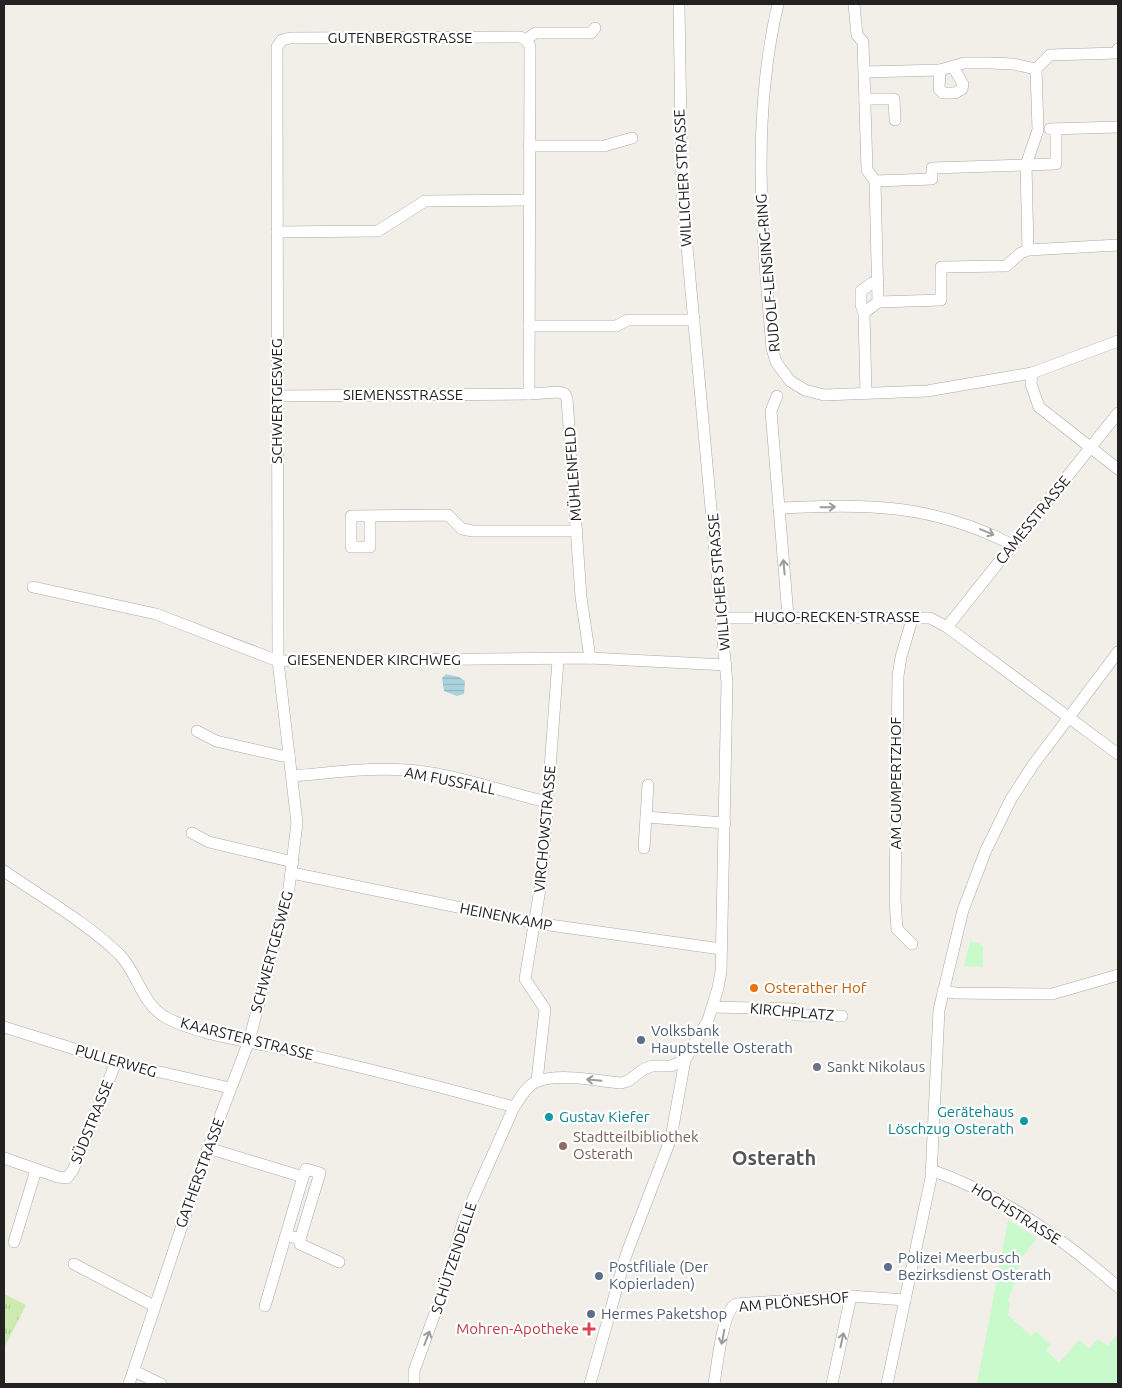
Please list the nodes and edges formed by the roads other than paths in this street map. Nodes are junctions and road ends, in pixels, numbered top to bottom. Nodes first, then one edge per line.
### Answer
1 (679, 4) edge
2 (778, 4) edge
3 (854, 4) edge
4 (594, 28) dead end
5 (526, 40) junction
6 (277, 47) joint
7 (1118, 49) edge
8 (1030, 66) junction
9 (952, 67) junction
10 (940, 70) junction
11 (865, 72) junction
12 (865, 99) junction
13 (895, 120) dead end
14 (1118, 127) edge
15 (1056, 129) junction
16 (1038, 130) junction
17 (632, 138) dead end
18 (529, 146) junction
19 (1026, 165) junction
20 (875, 181) junction
21 (528, 200) junction
22 (277, 232) junction
23 (1118, 244) edge
24 (1028, 250) junction
25 (878, 283) junction
26 (878, 302) junction
27 (864, 313) junction
28 (694, 320) junction
29 (529, 326) junction
30 (1118, 341) edge
31 (1032, 373) junction
32 (866, 393) junction
33 (529, 394) junction
34 (277, 396) junction
35 (777, 396) dead end
36 (1118, 412) edge
37 (1090, 448) junction
38 (1118, 469) edge
39 (779, 508) junction
40 (370, 516) dead end
41 (577, 531) junction
42 (1013, 545) junction
43 (33, 587) dead end
44 (788, 616) junction
45 (913, 616) junction
46 (723, 618) junction
47 (947, 627) junction
48 (1118, 652) edge
49 (590, 658) junction
50 (278, 660) junction
51 (558, 660) junction
52 (726, 665) junction
53 (1068, 718) junction
54 (197, 731) dead end
55 (1118, 754) edge
56 (289, 755) junction
57 (292, 776) junction
58 (648, 785) dead end
59 (547, 802) junction
60 (646, 817) junction
61 (725, 823) junction
62 (192, 833) dead end
63 (644, 848) dead end
64 (293, 867) junction
65 (4, 871) edge
66 (535, 923) junction
67 (912, 944) dead end
68 (722, 949) junction
69 (1118, 975) edge
70 (943, 991) junction
71 (713, 1007) junction
72 (842, 1016) dead end
73 (4, 1027) edge
74 (249, 1041) junction
75 (685, 1060) junction
76 (116, 1062) junction
77 (537, 1081) junction
78 (230, 1088) junction
79 (514, 1107) junction
80 (208, 1148) junction
81 (4, 1158) edge
82 (36, 1170) junction
83 (931, 1170) junction
84 (303, 1176) junction
85 (286, 1235) junction
86 (300, 1239) junction
87 (14, 1242) dead end
88 (339, 1262) dead end
89 (74, 1264) dead end
90 (1118, 1287) edge
91 (851, 1296) junction
92 (905, 1300) junction
93 (154, 1306) junction
94 (265, 1306) dead end
95 (134, 1371) junction
96 (129, 1384) edge
97 (161, 1384) edge
98 (414, 1384) edge
99 (590, 1384) edge
100 (714, 1384) edge
101 (832, 1384) edge
102 (887, 1384) edge

1 - 28 street, WILLICHER STRASSE
2 - 32 street, RUDOLF-LENSING-RING
3 - 11 street
4 - 5 street
5 - 6 street, GUTENBERGSTRASSE
5 - 18 street
6 - 22 street, SCHWERTGESWEG
7 - 8 street
8 - 9 street
8 - 16 street
9 - 10 street
9 - 10 street
10 - 11 street
11 - 12 street
12 - 13 street
12 - 20 street
14 - 15 street
15 - 16 street
15 - 19 street
16 - 19 street
17 - 18 street
18 - 21 street
19 - 20 street
19 - 24 street
20 - 25 street
21 - 22 street
21 - 29 street
22 - 34 street, SCHWERTGESWEG
23 - 24 street
24 - 26 street
25 - 26 street
25 - 27 street
26 - 27 street
27 - 32 street
28 - 29 street
28 - 46 street, WILLICHER STRASSE
29 - 33 street
30 - 31 street, RUDOLF-LENSING-RING
31 - 32 street, RUDOLF-LENSING-RING
31 - 37 street
33 - 34 street, SIEMENSSTRASSE
33 - 41 street, MÜHLENFELD
34 - 50 street, SCHWERTGESWEG
35 - 39 street
36 - 37 street, CAMESSTRASSE
37 - 38 street
37 - 42 street, CAMESSTRASSE
39 -> 42 street
44 -> 39 street
40 - 41 street
41 - 49 street, MÜHLENFELD
42 - 47 street, CAMESSTRASSE
43 - 50 street, GIESENENDER KIRCHWEG
44 - 45 street, HUGO-RECKEN-STRASSE
44 - 46 street, HUGO-RECKEN-STRASSE
45 - 47 street, HUGO-RECKEN-STRASSE
45 - 67 street, AM GUMPERTZHOF
46 - 52 street, WILLICHER STRASSE
47 - 53 street, HUGO-RECKEN-STRASSE
48 - 53 street
49 - 51 street, GIESENENDER KIRCHWEG
49 - 52 street, GIESENENDER KIRCHWEG
50 - 51 street, GIESENENDER KIRCHWEG
50 - 56 street, SCHWERTGESWEG
51 - 59 street, VIRCHOWSTRASSE
52 - 61 street, WILLICHER STRASSE
53 - 55 street, HUGO-RECKEN-STRASSE
53 - 70 street
54 - 56 street
56 - 57 street, SCHWERTGESWEG
57 - 59 street, AM FUSSFALL
57 - 64 street, SCHWERTGESWEG
58 - 60 street
59 - 66 street, VIRCHOWSTRASSE
60 - 61 street
60 - 63 street
61 - 68 street, WILLICHER STRASSE
62 - 64 street
64 - 66 street, HEINENKAMP
64 - 74 street, SCHWERTGESWEG
65 - 74 street, KAARSTER STRASSE
66 - 68 street, HEINENKAMP
66 - 77 street, VIRCHOWSTRASSE
68 - 71 street, WILLICHER STRASSE
69 - 70 street
70 - 83 street
71 - 72 street, KIRCHPLATZ
71 - 75 street, WILLICHER STRASSE
73 - 76 street, PULLERWEG
74 - 78 street, GATHERSTRASSE
74 - 79 street, KAARSTER STRASSE
75 -> 77 street
75 - 99 street, WILLICHER STRASSE
76 - 78 street, PULLERWEG
76 - 82 street, SÜDSTRASSE
77 - 79 street, SCHÜTZENDELLE
78 - 80 street, GATHERSTRASSE
98 -> 79 street, SCHÜTZENDELLE
80 - 84 street
80 - 93 street, GATHERSTRASSE
81 - 82 street, SÜDSTRASSE
82 - 87 street
83 - 90 street, HOCHSTRASSE
83 - 92 street
84 - 85 street
84 - 86 street
85 - 86 street
85 - 94 street
86 - 88 street
89 - 93 street
91 - 92 street, AM PLÖNESHOF
91 -> 100 street, AM PLÖNESHOF
101 -> 91 street
92 - 102 street
93 - 95 street, GATHERSTRASSE
95 - 96 street, GATHERSTRASSE
95 - 97 street

